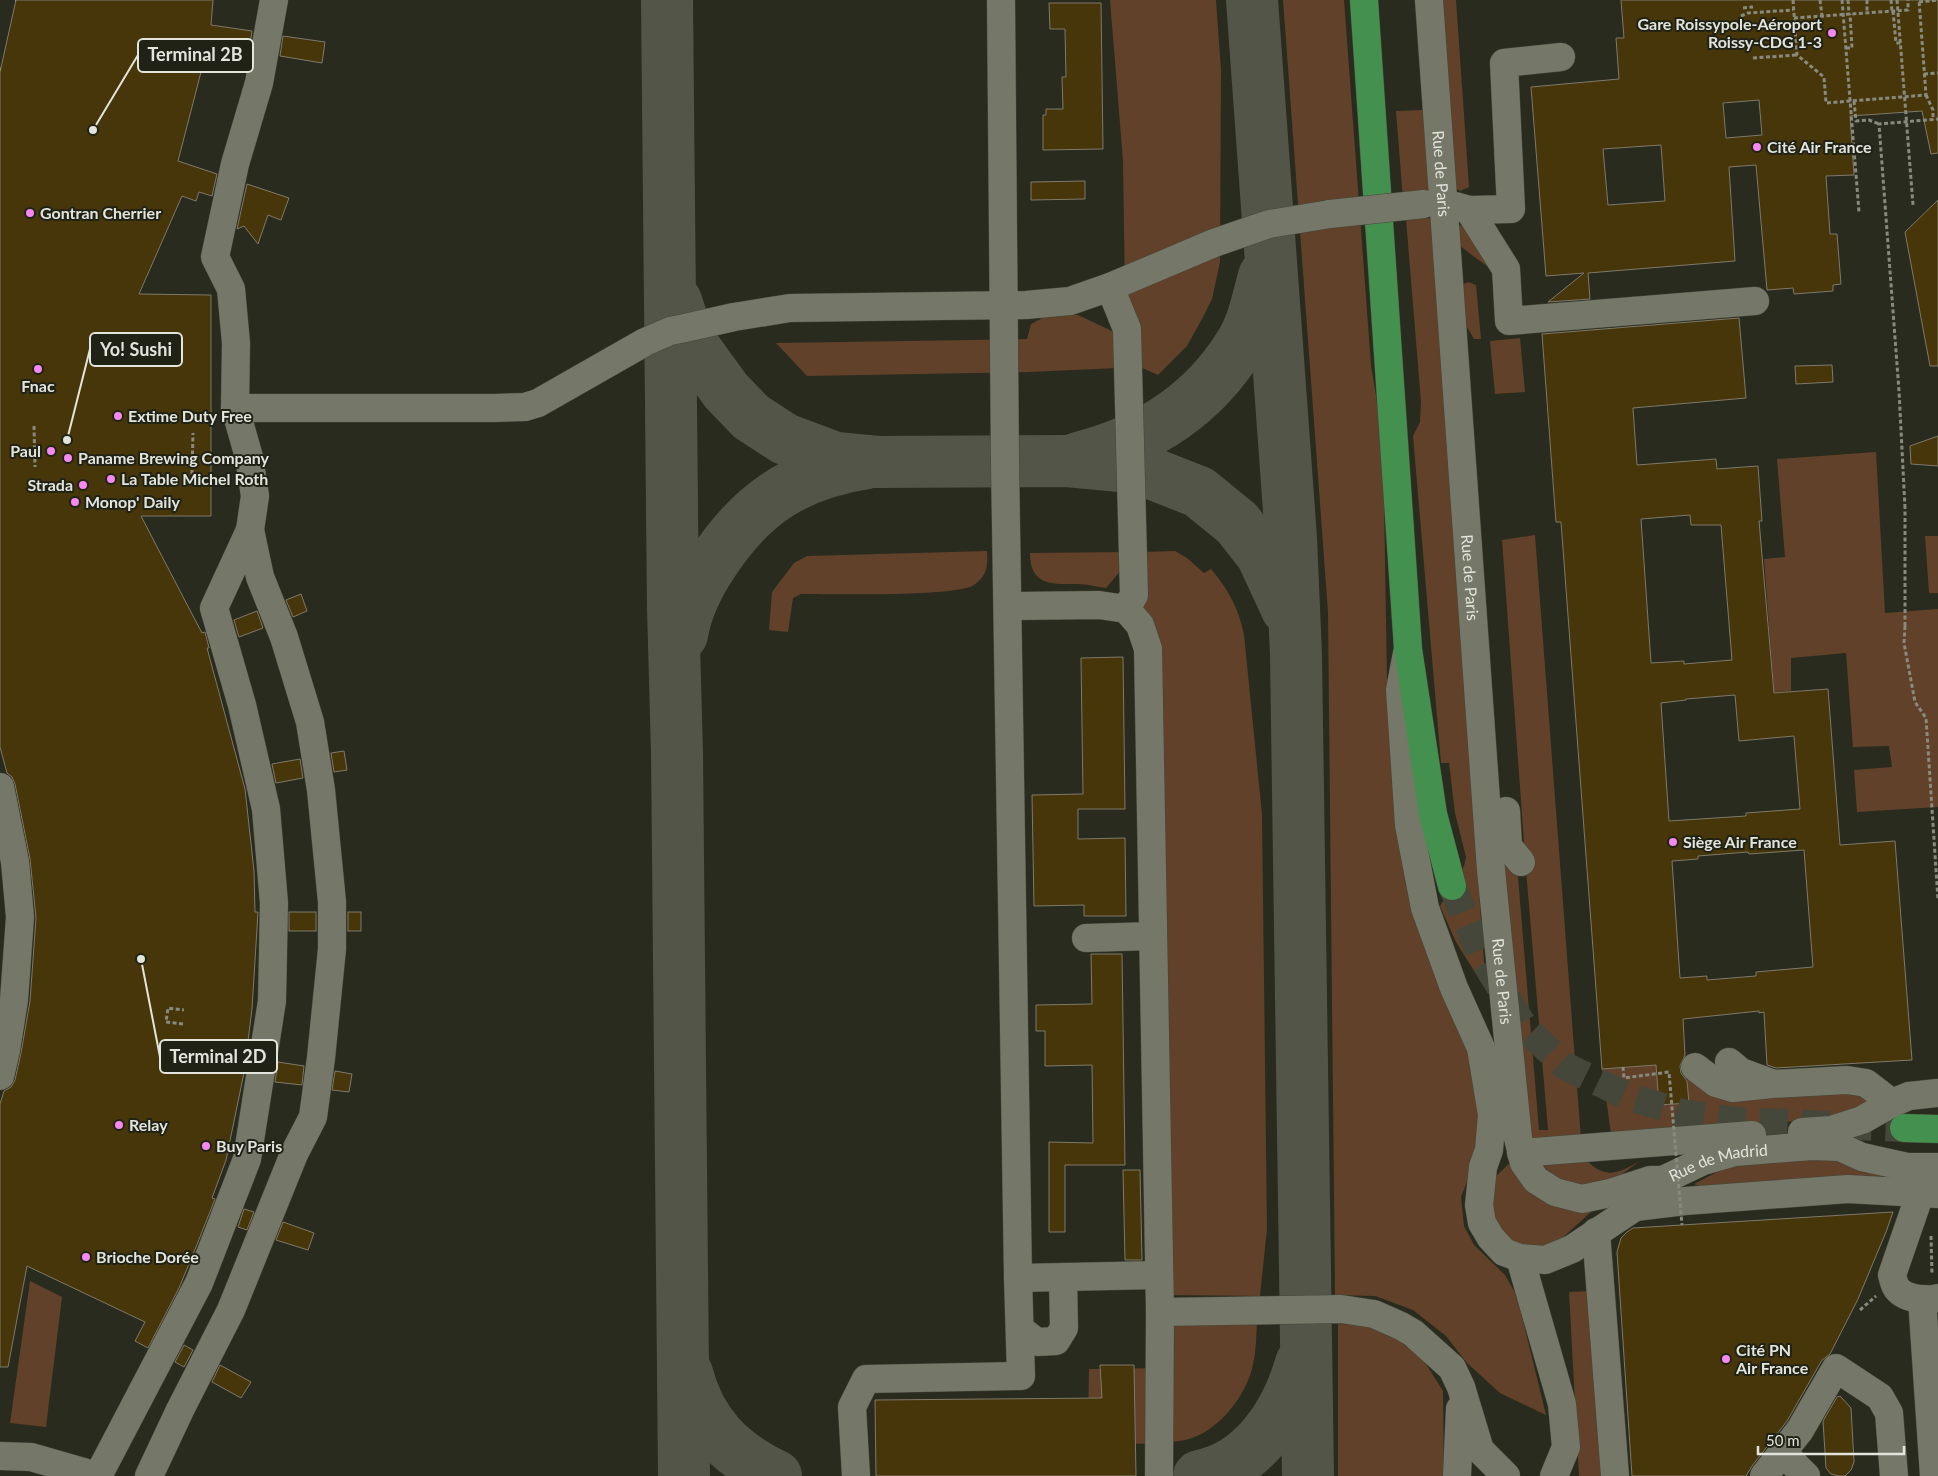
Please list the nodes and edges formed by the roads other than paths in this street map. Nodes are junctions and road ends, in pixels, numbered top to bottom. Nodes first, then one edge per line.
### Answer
1 (274, 0) edge
2 (1001, 0) edge
3 (1364, 0) edge
4 (1428, 0) edge
5 (1561, 58) dead end
6 (1446, 206) junction
7 (1110, 287) junction
8 (1755, 301) dead end
9 (1004, 305) junction
10 (235, 408) junction
11 (250, 530) junction
12 (1008, 606) junction
13 (1126, 609) junction
14 (1473, 614) junction
15 (1408, 649) junction
16 (0, 787) edge
17 (1521, 862) dead end
18 (1452, 886) tunnel mouth
19 (1153, 936) junction
20 (1086, 938) dead end
21 (1729, 1062) dead end
22 (1694, 1067) dead end
23 (0, 1076) edge
24 (1772, 1084) junction
25 (1938, 1093) edge
26 (1892, 1103) junction
27 (1516, 1119) junction
28 (1904, 1128) tunnel mouth
29 (1938, 1129) edge
30 (1521, 1153) junction
31 (1938, 1167) edge
32 (1664, 1180) junction
33 (1482, 1185) junction
34 (1932, 1192) edge
35 (1635, 1207) junction
36 (1596, 1232) junction
37 (1520, 1258) junction
38 (1158, 1275) junction
39 (1063, 1277) junction
40 (1018, 1278) junction
41 (1930, 1298) edge
42 (1160, 1312) junction
43 (1020, 1329) junction
44 (1461, 1388) junction
45 (1782, 1452) junction
46 (0, 1456) edge
47 (98, 1476) edge
48 (149, 1476) edge
49 (856, 1476) edge
50 (1159, 1476) edge
51 (1457, 1476) edge
52 (1506, 1476) edge
53 (1554, 1476) edge
54 (1615, 1476) edge
55 (1764, 1476) edge
56 (1806, 1476) edge
57 (1894, 1476) edge
58 (1934, 1476) edge

1 - 10 street
2 - 9 street
3 - 15 main road
4 - 6 street, Rue de Paris
5 - 6 street
6 - 7 street, bridge
6 - 8 street
6 - 14 street, Rue de Paris
7 - 9 street
7 - 13 street
9 - 10 street
9 - 12 street
10 - 11 street
11 - 47 street
11 - 48 street
12 - 13 street
12 - 40 street
13 - 19 street
14 - 17 street
14 - 27 street, Rue de Paris
15 - 18 main road
15 - 33 street
16 - 23 street
19 - 20 street
19 - 38 street
21 - 24 street
22 - 24 street
24 - 26 street
25 - 26 street
26 - 30 street
27 - 30 street, Rue de Paris
27 - 33 street
28 - 29 main road
30 - 32 street, Rue de Madrid
31 - 32 street, Rue de Madrid
32 - 35 street
33 - 37 street
34 - 35 street
34 - 41 street
35 - 36 street
36 - 37 street
36 - 54 street
37 - 53 street
38 - 39 street
38 - 42 street
39 - 40 street
39 - 43 street
40 - 43 street
41 - 58 street
42 - 44 street
42 - 50 street
43 - 49 street
44 - 51 street
44 - 52 street
45 - 55 street
45 - 56 street
45 - 57 street
46 - 47 street

